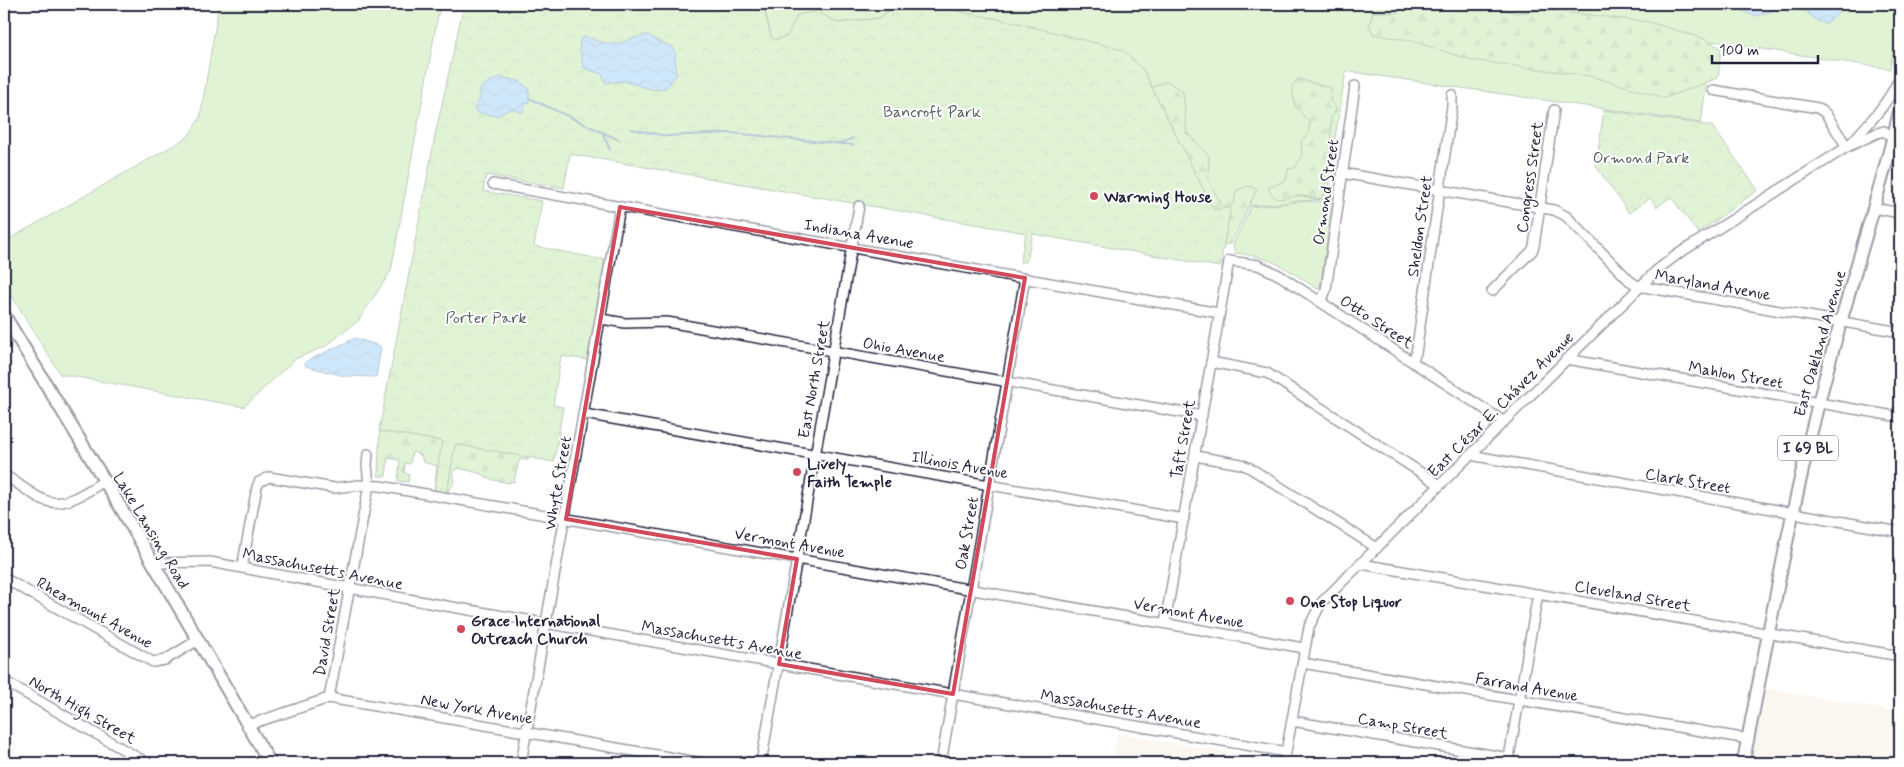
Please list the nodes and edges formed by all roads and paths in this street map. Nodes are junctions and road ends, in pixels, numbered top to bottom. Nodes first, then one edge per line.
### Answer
1 (1900, 76) edge
2 (1355, 86) dead end
3 (1714, 90) dead end
4 (1452, 95) dead end
5 (1554, 110) dead end
6 (1900, 110) edge
7 (1893, 137) junction
8 (1847, 147) junction
9 (1342, 173) junction
10 (493, 184) dead end
11 (1439, 190) junction
12 (858, 206) dead end
13 (620, 207) junction
14 (1540, 207) junction
15 (1874, 208) junction
16 (1900, 213) edge
17 (852, 247) junction
18 (1229, 261) joint
19 (1025, 278) junction
20 (1638, 286) junction
21 (1492, 291) dead end
22 (1321, 302) junction
23 (1219, 313) junction
24 (4, 315) edge
25 (600, 319) junction
26 (1842, 322) junction
27 (1900, 332) edge
28 (833, 352) junction
29 (1566, 359) junction
30 (1412, 361) junction
31 (1211, 362) junction
32 (1007, 382) junction
33 (1819, 403) junction
34 (584, 414) junction
35 (1202, 416) junction
36 (1900, 417) edge
37 (1503, 421) junction
38 (368, 454) dead end
39 (815, 455) junction
40 (1470, 455) junction
41 (1195, 456) junction
42 (4, 475) edge
43 (104, 481) junction
44 (369, 485) junction
45 (990, 485) junction
46 (1440, 485) junction
47 (1793, 513) junction
48 (566, 518) junction
49 (1184, 519) junction
50 (1900, 532) edge
51 (1377, 548) junction
52 (798, 559) junction
53 (153, 563) junction
54 (1361, 564) junction
55 (242, 568) junction
56 (4, 578) edge
57 (350, 588) junction
58 (971, 589) junction
59 (1538, 594) junction
60 (1165, 623) junction
61 (547, 624) junction
62 (1769, 634) junction
63 (198, 640) junction
64 (1304, 648) junction
65 (1900, 656) edge
66 (1302, 663) junction
67 (779, 664) junction
68 (4, 681) edge
69 (953, 694) junction
70 (330, 698) junction
71 (1520, 700) junction
72 (1292, 721) junction
73 (248, 725) junction
74 (527, 732) junction
75 (1748, 738) junction
76 (1286, 752) junction
77 (1508, 761) edge
78 (147, 763) edge
79 (270, 763) edge
80 (521, 763) edge
81 (703, 763) edge
82 (762, 763) edge
83 (941, 763) edge
84 (1284, 763) edge
85 (1743, 763) edge

1 - 8 street, East César E. Chávez Avenue
2 - 9 street, Ormond Street
3 - 8 street
4 - 11 street, Sheldon Street
5 - 14 street, Congress Street
6 - 7 main road, East Oakland Avenue / I 69 BL
7 - 8 street, East César E. Chávez Avenue
7 - 15 main road, East Oakland Avenue / I 69 BL
8 - 20 street, East César E. Chávez Avenue
9 - 11 street, Maryland Avenue
9 - 22 street, Ormond Street
10 - 13 street, Indiana Avenue
11 - 14 street, Maryland Avenue
11 - 30 street, Sheldon Street
12 - 17 street, East North Street
13 - 17 street, Indiana Avenue
13 - 25 street, Whyte Street
14 - 20 street, Maryland Avenue
14 - 21 street, Congress Street
15 - 16 street
15 - 26 main road, East Oakland Avenue / I 69 BL
17 - 19 street, Indiana Avenue
17 - 28 street, East North Street
18 - 22 street, Otto Street
18 - 23 street, Taft Street
19 - 23 street, Indiana Avenue
19 - 32 street, Oak Street
20 - 26 street, Maryland Avenue
20 - 29 street, East César E. Chávez Avenue
22 - 30 street, Otto Street
23 - 31 street, Taft Street
24 - 43 main road, Lake Lansing Road
25 - 28 street, Ohio Avenue
25 - 34 street, Whyte Street
26 - 27 street, Maryland Avenue
26 - 33 main road, East Oakland Avenue / I 69 BL
28 - 32 street, Ohio Avenue
28 - 39 street, East North Street
29 - 33 street, Mahlon Street
29 - 37 street, East César E. Chávez Avenue
30 - 37 street, Otto Street
31 - 35 street, Taft Street
31 - 46 street
32 - 35 street, Ohio Avenue
32 - 45 street, Oak Street
33 - 36 street, Mahlon Street
33 - 47 main road, East Oakland Avenue / I 69 BL
34 - 39 street, Illinois Avenue
34 - 48 street, Whyte Street
35 - 41 street, Taft Street
37 - 40 street, East César E. Chávez Avenue
38 - 44 street, David Street
39 - 45 street, Illinois Avenue
39 - 52 street, East North Street
40 - 46 street, East César E. Chávez Avenue
40 - 47 street, Clark Street
41 - 49 street, Taft Street
41 - 51 street
42 - 43 street
43 - 53 main road, Lake Lansing Road
44 - 48 street, Vermont Avenue
44 - 55 street, Vermont Avenue
44 - 57 street, David Street
45 - 49 street, Illinois Avenue
45 - 58 street, Oak Street
46 - 51 street, East César E. Chávez Avenue
47 - 50 street, Clark Street
47 - 62 main road, East Oakland Avenue / I 69 BL
48 - 52 street, Vermont Avenue
48 - 61 street, Whyte Street
49 - 60 street, Taft Street
51 - 54 street, East César E. Chávez Avenue
52 - 58 street, Vermont Avenue
52 - 67 street, East North Street
53 - 55 street, Massachusetts Avenue
53 - 63 main road, Lake Lansing Road
54 - 59 street, Cleveland Street
54 - 64 street, East César E. Chávez Avenue
55 - 57 street, Massachusetts Avenue
56 - 63 street, Rheamount Avenue
57 - 61 street, Massachusetts Avenue
57 - 70 street, David Street
58 - 60 street, Vermont Avenue
58 - 69 street, Oak Street
59 - 62 street, Cleveland Street
59 - 71 street
60 - 64 street, Vermont Avenue
61 - 67 street, Massachusetts Avenue
61 - 74 street, Whyte Street
62 - 65 street, Cleveland Street
62 - 75 main road, East Oakland Avenue / I 69 BL
63 - 73 main road, Lake Lansing Road
64 - 66 street, East César E. Chávez Avenue
66 - 71 street, Farrand Avenue
66 - 72 street, East César E. Chávez Avenue
67 - 69 street, Massachusetts Avenue
67 - 82 street, East North Street
68 - 78 street, North High Street
69 - 76 street, Massachusetts Avenue
69 - 83 street, Oak Street
70 - 73 street, New York Avenue
70 - 74 street, New York Avenue
71 - 75 street, Farrand Avenue
71 - 77 street
72 - 76 street, East César E. Chávez Avenue
72 - 77 street, Camp Street
73 - 79 main road, Lake Lansing Road
74 - 80 street, Whyte Street
74 - 81 street, New York Avenue
75 - 85 main road, East Oakland Avenue / I 69 BL
76 - 84 street, East César E. Chávez Avenue

